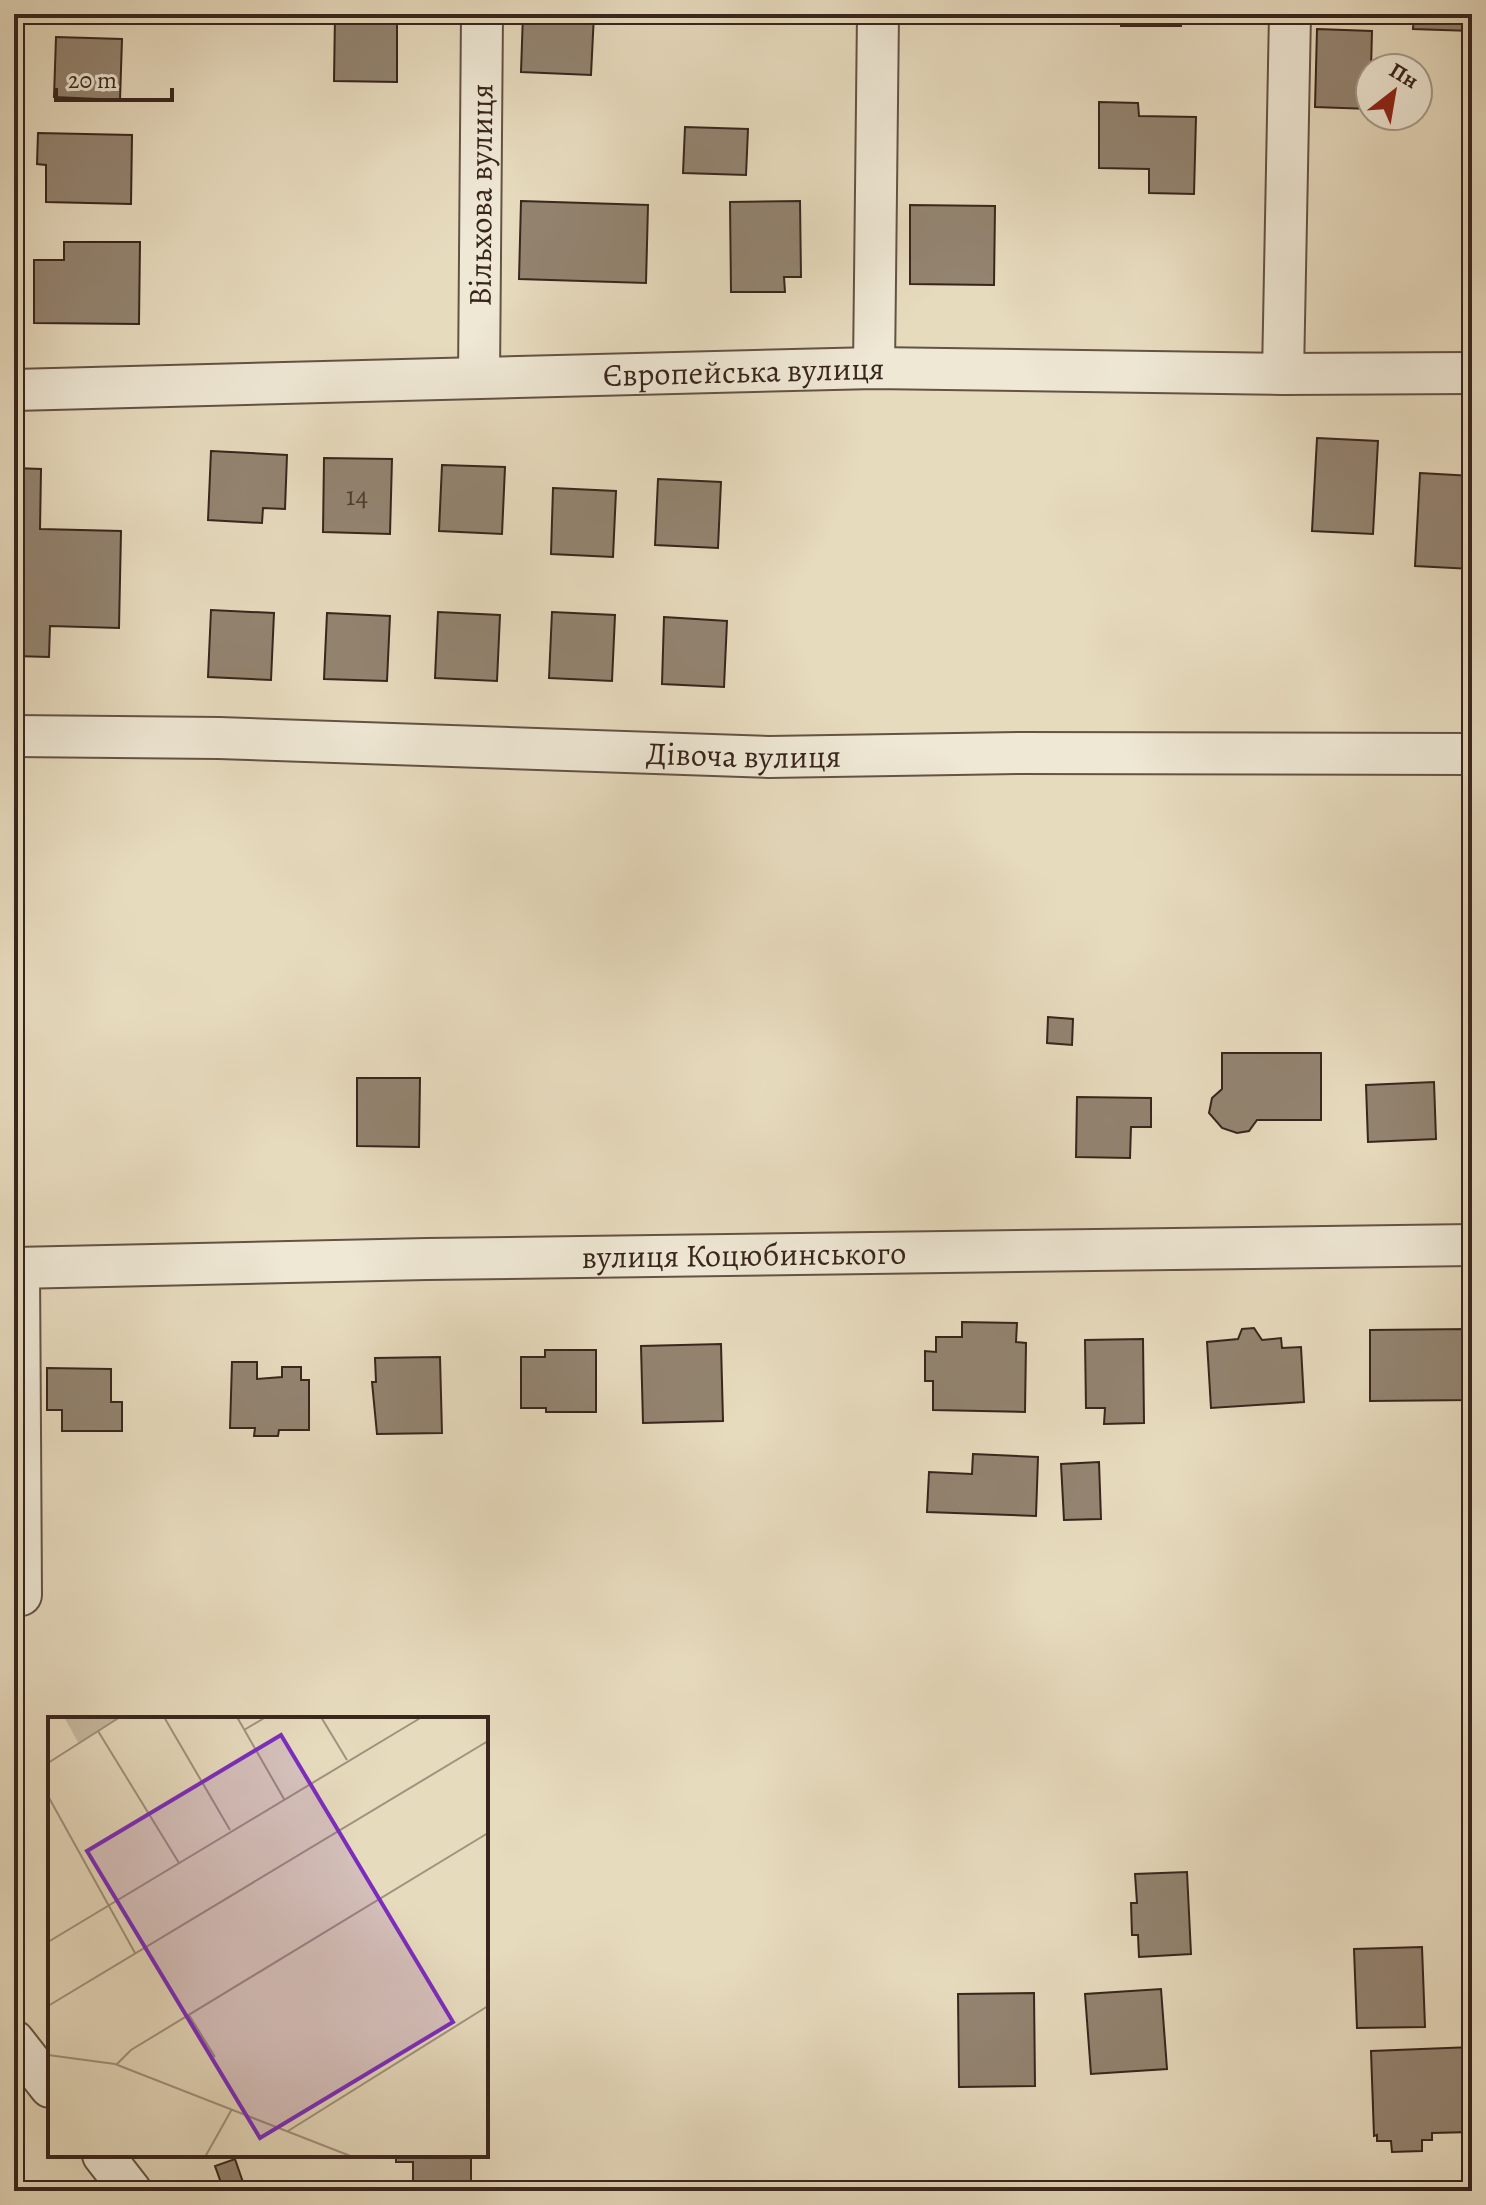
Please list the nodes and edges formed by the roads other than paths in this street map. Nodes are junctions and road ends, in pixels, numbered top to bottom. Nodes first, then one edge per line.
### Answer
1 (482, 14) edge
2 (878, 14) edge
3 (1290, 14) edge
4 (874, 368) junction
5 (1472, 373) edge
6 (1283, 374) junction
7 (479, 377) junction
8 (14, 390) edge
9 (14, 736) edge
10 (1472, 754) edge
11 (1472, 1245) edge
12 (16, 1268) edge
13 (21, 1595) dead end
14 (14, 2041) edge
15 (48, 2084) edge
16 (105, 2157) edge
17 (131, 2191) edge

1 - 7 street, Вільхова вулиця
2 - 4 street
3 - 6 street
4 - 6 street, Європейська вулиця
4 - 7 street, Європейська вулиця
5 - 6 street, Європейська вулиця
7 - 8 street, Європейська вулиця
9 - 10 street, Дівоча вулиця
11 - 12 street, вулиця Коцюбинського
12 - 13 street
14 - 15 street
16 - 17 street

